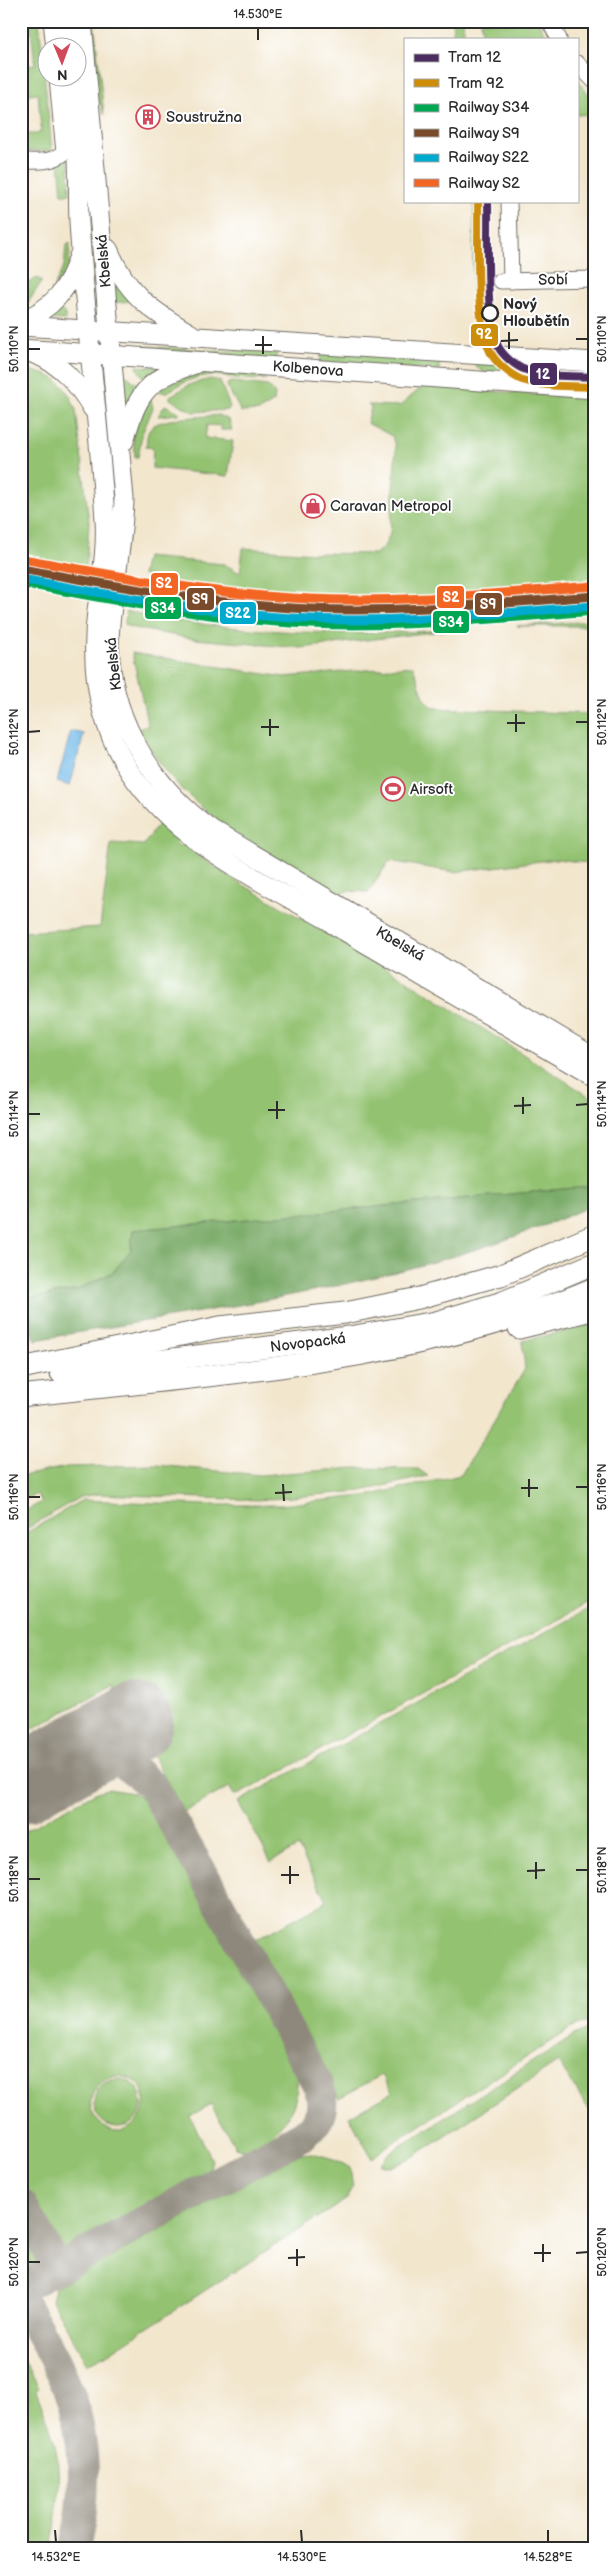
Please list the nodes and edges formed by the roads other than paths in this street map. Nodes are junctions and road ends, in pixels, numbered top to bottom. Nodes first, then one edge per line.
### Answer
1 (51, 21) edge
2 (67, 21) edge
3 (82, 21) edge
4 (549, 21) edge
5 (53, 38) edge
6 (68, 38) edge
7 (558, 38) edge
8 (578, 64) edge
9 (595, 82) edge
10 (58, 88) edge
11 (73, 88) edge
12 (21, 161) edge
13 (510, 202) edge
14 (102, 236) junction
15 (81, 248) junction
16 (595, 279) edge
17 (21, 321) edge
18 (21, 326) edge
19 (88, 330) junction
20 (110, 331) junction
21 (194, 336) junction
22 (21, 350) edge
23 (90, 354) junction
24 (113, 356) junction
25 (202, 362) junction
26 (595, 362) edge
27 (595, 389) edge
28 (96, 412) junction
29 (121, 449) junction
30 (333, 923) joint
31 (594, 1071) edge
32 (595, 1235) edge
33 (590, 1266) edge
34 (595, 1288) edge
35 (595, 1309) edge
36 (381, 1350) junction
37 (21, 1368) edge
38 (21, 1377) edge
39 (21, 1396) edge

1 - 5 street
2 - 6 main road
3 - 14 main road, Kbelská
4 - 7 street
8 - 9 street
10 - 12 street
11 - 15 main road, Kbelská
13 - 16 street, Sobí
14 - 20 main road, Kbelská
14 - 21 main road
15 - 17 main road
15 - 19 main road, Kbelská
18 - 19 main road, Kolbenova
19 - 20 main road, Kolbenova
19 - 23 main road, Kbelská
20 - 21 main road, Kolbenova
20 - 24 main road, Kbelská
21 - 26 main road, Kolbenova
22 - 23 main road, Kolbenova
22 - 28 main road
23 - 24 main road, Kolbenova
23 - 28 main road, Kbelská
24 - 25 main road, Kolbenova
24 - 29 main road, Kbelská
25 - 27 main road, Kolbenova
25 - 29 main road
28 - 30 main road, Kbelská
29 - 31 main road, Kbelská
30 - 31 highway, Kbelská
32 - 37 highway
33 - 38 highway, Novopacká
34 - 36 highway
35 - 36 highway
36 - 39 highway, Novopacká

